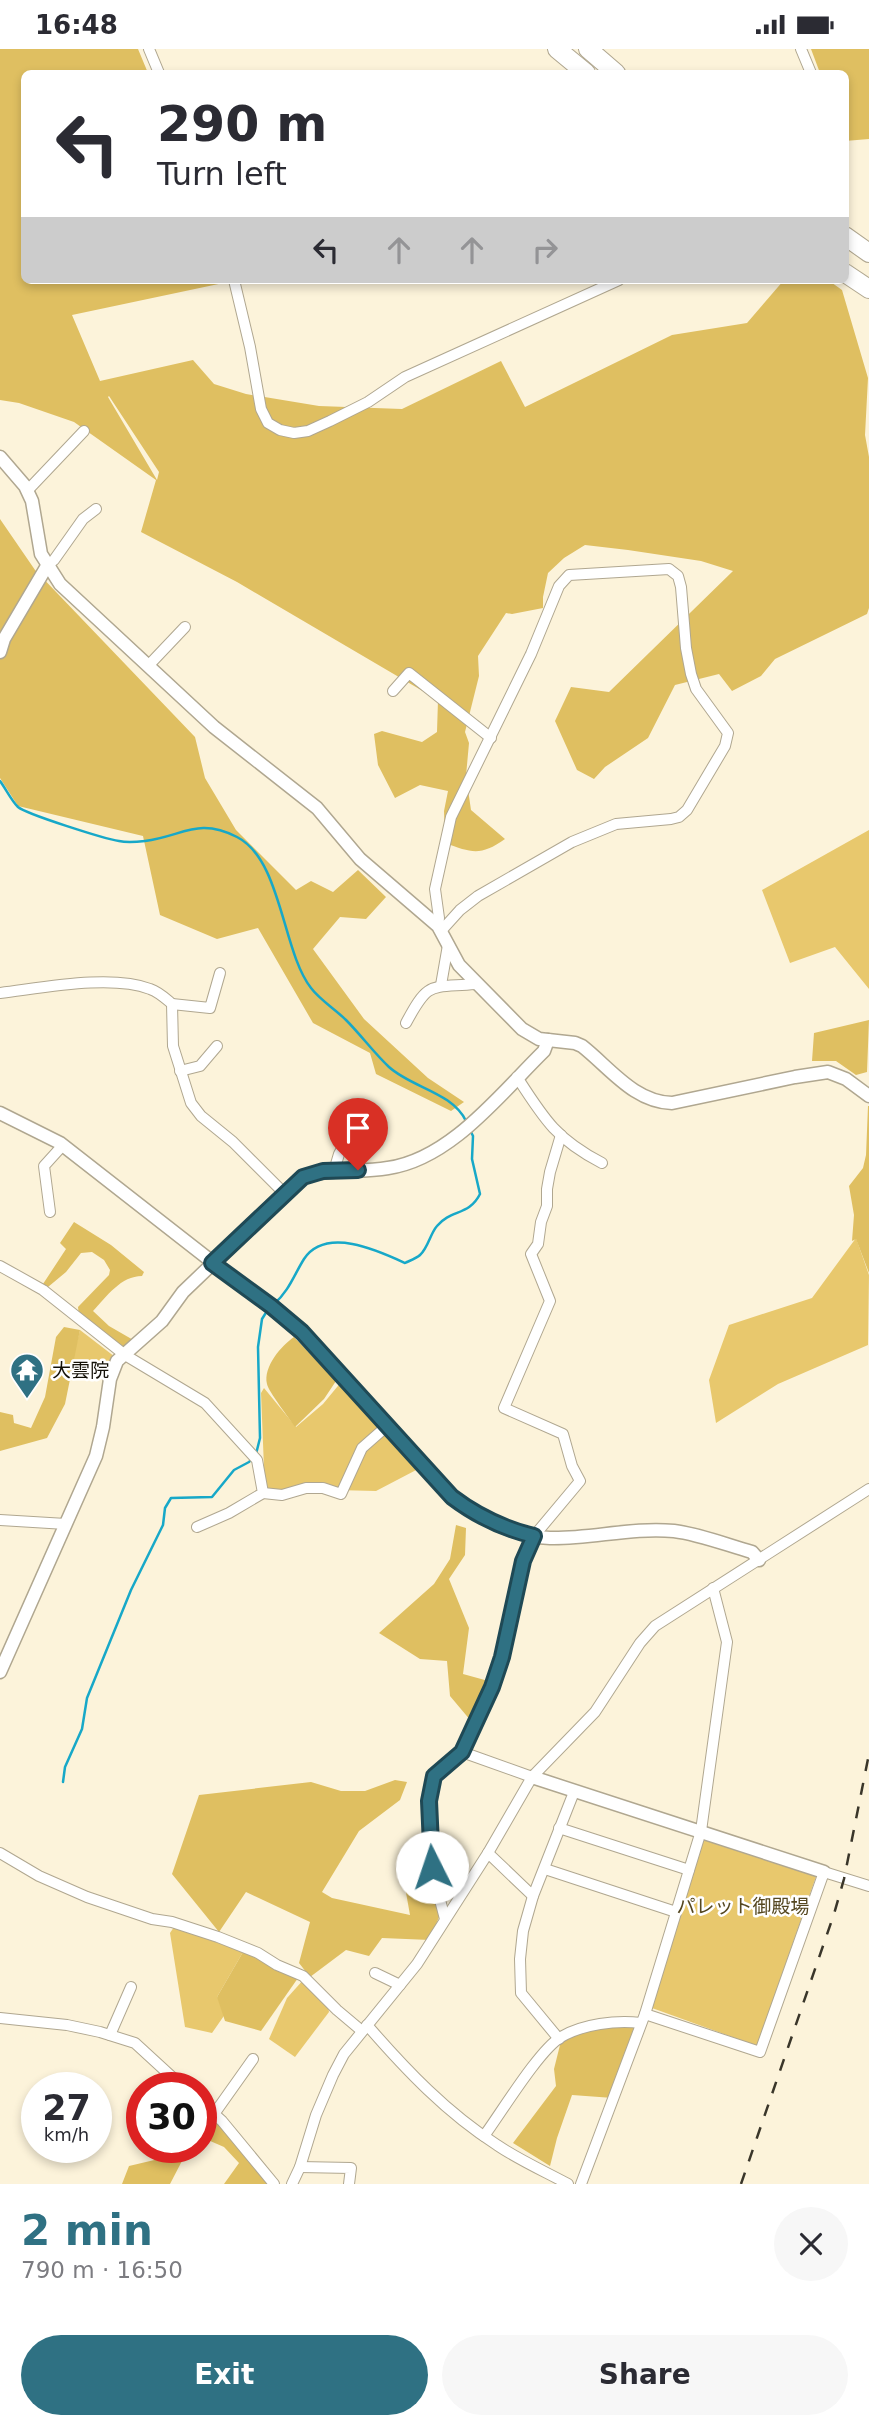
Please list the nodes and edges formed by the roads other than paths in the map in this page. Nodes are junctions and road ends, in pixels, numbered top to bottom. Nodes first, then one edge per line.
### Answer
1 (149, 49) edge
2 (557, 49) edge
3 (588, 49) edge
4 (801, 49) edge
5 (158, 70) edge
6 (582, 70) edge
7 (612, 70) edge
8 (810, 70) edge
9 (849, 239) edge
10 (849, 253) edge
11 (869, 253) edge
12 (869, 266) edge
13 (849, 276) edge
14 (235, 284) edge
15 (611, 284) edge
16 (869, 289) edge
17 (85, 431) dead end
18 (0, 457) edge
19 (27, 491) junction
20 (96, 509) dead end
21 (47, 566) junction
22 (185, 627) dead end
23 (0, 652) edge
24 (148, 666) junction
25 (393, 691) dead end
26 (491, 738) junction
27 (439, 929) junction
28 (448, 945) junction
29 (220, 973) dead end
30 (475, 983) junction
31 (441, 985) junction
32 (0, 993) edge
33 (172, 1004) junction
34 (406, 1023) dead end
35 (548, 1040) junction
36 (217, 1046) dead end
37 (180, 1071) junction
38 (517, 1077) junction
39 (869, 1096) edge
40 (0, 1114) edge
41 (355, 1125) dead end
42 (561, 1135) junction
43 (63, 1145) junction
44 (602, 1163) dead end
45 (334, 1171) junction
46 (284, 1193) junction
47 (50, 1212) dead end
48 (212, 1263) junction
49 (0, 1266) edge
50 (125, 1355) junction
51 (387, 1426) junction
52 (869, 1489) edge
53 (263, 1493) junction
54 (0, 1520) edge
55 (66, 1524) junction
56 (197, 1527) dead end
57 (534, 1536) junction
58 (759, 1560) junction
59 (713, 1588) junction
60 (5, 1648) edge
61 (0, 1672) edge
62 (462, 1752) junction
63 (532, 1777) junction
64 (574, 1792) junction
65 (559, 1828) junction
66 (701, 1831) junction
67 (0, 1853) edge
68 (488, 1853) junction
69 (406, 1867) dead end
70 (432, 1867) junction
71 (545, 1869) junction
72 (690, 1870) junction
73 (824, 1872) junction
74 (869, 1886) edge
75 (533, 1896) junction
76 (676, 1912) junction
77 (445, 1919) junction
78 (375, 1973) dead end
79 (400, 1985) junction
80 (131, 1987) dead end
81 (0, 2018) edge
82 (643, 2019) junction
83 (365, 2028) junction
84 (110, 2035) junction
85 (559, 2039) junction
86 (253, 2059) dead end
87 (167, 2072) edge
88 (217, 2110) edge
89 (217, 2118) edge
90 (484, 2136) junction
91 (300, 2167) junction
92 (274, 2184) edge
93 (292, 2184) edge
94 (349, 2184) edge
95 (568, 2184) edge
96 (581, 2184) edge

1 - 5 street
2 - 6 highway
3 - 7 highway
4 - 8 street
9 - 11 highway
10 - 12 highway
13 - 16 highway
14 - 15 street
17 - 19 street
18 - 19 street
19 - 21 street
20 - 21 street
21 - 23 street
21 - 24 street
22 - 24 street
24 - 27 street
25 - 26 street
26 - 27 street
26 - 27 street
27 - 28 street
28 - 30 street
28 - 31 street
29 - 33 street
30 - 31 street
30 - 35 street
31 - 34 street
32 - 33 street
33 - 37 street
35 - 38 street
35 - 39 street
36 - 37 street
37 - 46 street
38 - 42 street
38 - 45 street
40 - 43 street
41 - 45 street
42 - 44 street
42 - 57 street
43 - 47 street
43 - 48 street
45 - 46 street
46 - 48 street
48 - 50 street
48 - 51 street
49 - 50 street
50 - 53 street
50 - 55 street
51 - 53 street
51 - 57 street
52 - 58 street
53 - 56 street
54 - 55 street
55 - 60 street
57 - 58 street
57 - 62 street
58 - 59 street
59 - 63 street
59 - 66 street
60 - 61 street
62 - 63 street
62 - 70 street
63 - 64 street
63 - 68 street
64 - 65 street
64 - 66 street
65 - 71 street
65 - 72 street
66 - 72 street
66 - 73 street
67 - 83 street
68 - 75 street
68 - 77 street
69 - 70 street
70 - 77 street
71 - 75 street
71 - 76 street
72 - 76 street
73 - 74 street
73 - 82 street
75 - 85 street
76 - 82 street
77 - 79 street
78 - 79 street
79 - 83 street
80 - 84 street
81 - 84 street
82 - 85 street
82 - 96 street
83 - 90 street
83 - 91 street
84 - 87 street
85 - 90 street
86 - 88 street
89 - 92 street
90 - 95 street
91 - 93 street
91 - 94 street

